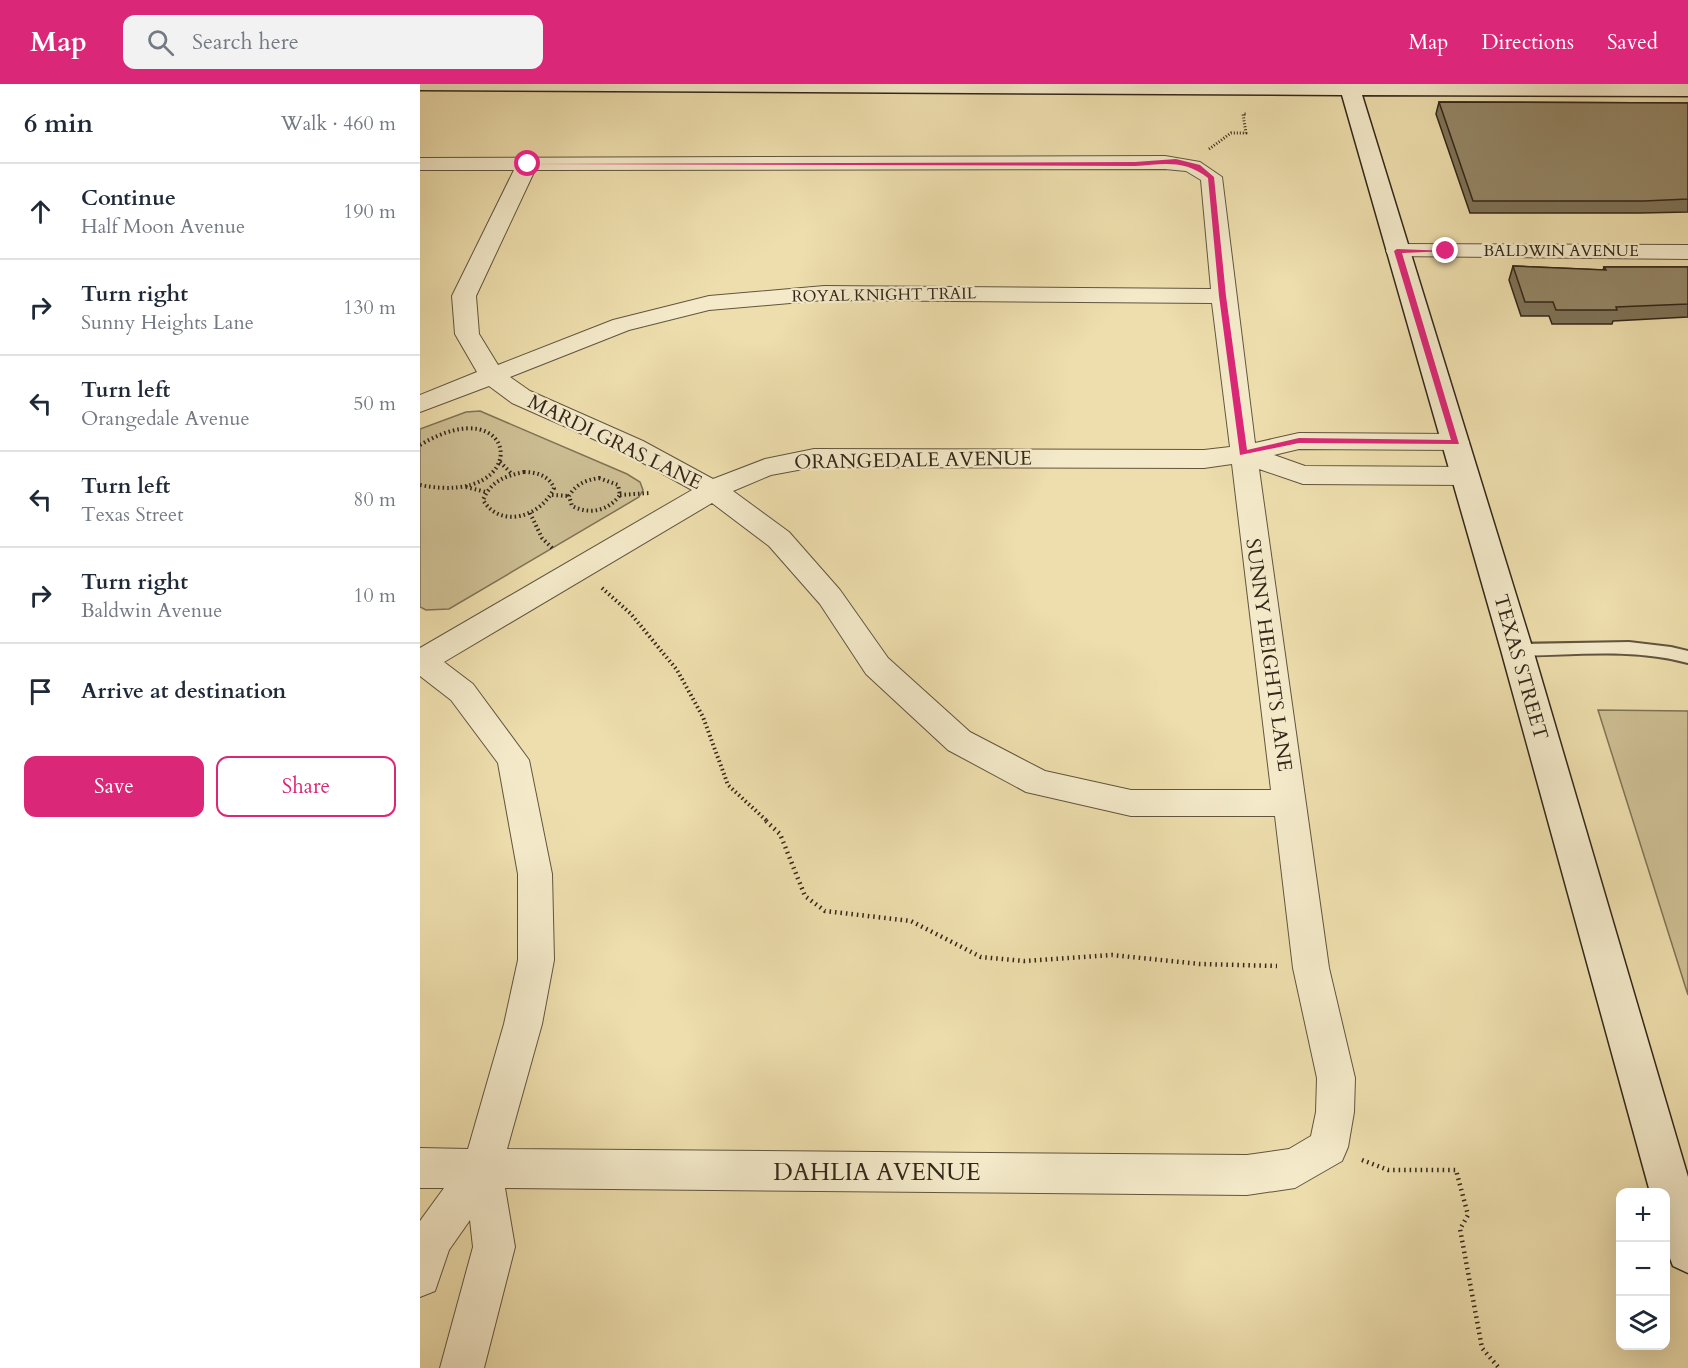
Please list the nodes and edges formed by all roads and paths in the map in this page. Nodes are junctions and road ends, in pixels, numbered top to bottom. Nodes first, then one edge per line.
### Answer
1 (420, 84) edge
2 (1350, 86) edge
3 (1688, 90) edge
4 (1254, 114) dead end
5 (420, 164) edge
6 (528, 164) junction
7 (1198, 166) junction
8 (1397, 251) junction
9 (1688, 252) edge
10 (1222, 296) junction
11 (492, 376) junction
12 (420, 404) edge
13 (1456, 442) junction
14 (420, 446) edge
15 (1243, 454) junction
16 (500, 462) junction
17 (512, 474) junction
18 (1466, 476) junction
19 (420, 485) edge
20 (464, 486) junction
21 (713, 490) junction
22 (486, 492) junction
23 (552, 495) junction
24 (569, 496) junction
25 (530, 513) junction
26 (580, 568) junction
27 (1517, 650) junction
28 (1688, 657) edge
29 (421, 661) edge
30 (1289, 803) junction
31 (1311, 968) junction
32 (1328, 1147) junction
33 (420, 1168) edge
34 (482, 1168) junction
35 (1688, 1251) edge
36 (420, 1276) edge
37 (462, 1368) edge
38 (1499, 1368) edge

1 - 2 street
2 - 3 street
2 - 8 street, TEXAS STREET
4 - 7 path
5 - 6 street
6 - 7 street
6 - 11 street, MARDI GRAS LANE
7 - 10 street, SUNNY HEIGHTS LANE
8 - 9 street, BALDWIN AVENUE
8 - 13 street, TEXAS STREET
10 - 11 street, ROYAL KNIGHT TRAIL
10 - 15 street, SUNNY HEIGHTS LANE
11 - 12 street, ROYAL KNIGHT TRAIL
11 - 21 street, MARDI GRAS LANE
13 - 15 street, ORANGEDALE AVENUE
13 - 18 street, TEXAS STREET
14 - 16 path
15 - 18 street, ORANGEDALE AVENUE
15 - 21 street, ORANGEDALE AVENUE
15 - 30 street, SUNNY HEIGHTS LANE
16 - 17 path
16 - 20 path
17 - 22 path
17 - 23 path
18 - 27 street, TEXAS STREET
19 - 20 path
20 - 22 path
21 - 26 street, ORANGEDALE AVENUE
21 - 30 street, MARDI GRAS LANE
22 - 25 path
23 - 24 path
23 - 25 path
24 - 24 path
25 - 26 path
26 - 29 street, ORANGEDALE AVENUE
26 - 31 path
27 - 28 lane
27 - 35 street, TEXAS STREET
29 - 34 street
30 - 31 street, SUNNY HEIGHTS LANE
31 - 32 street, SUNNY HEIGHTS LANE
32 - 34 street, DAHLIA AVENUE
32 - 38 path
33 - 34 street, DAHLIA AVENUE
34 - 36 street
34 - 37 street

